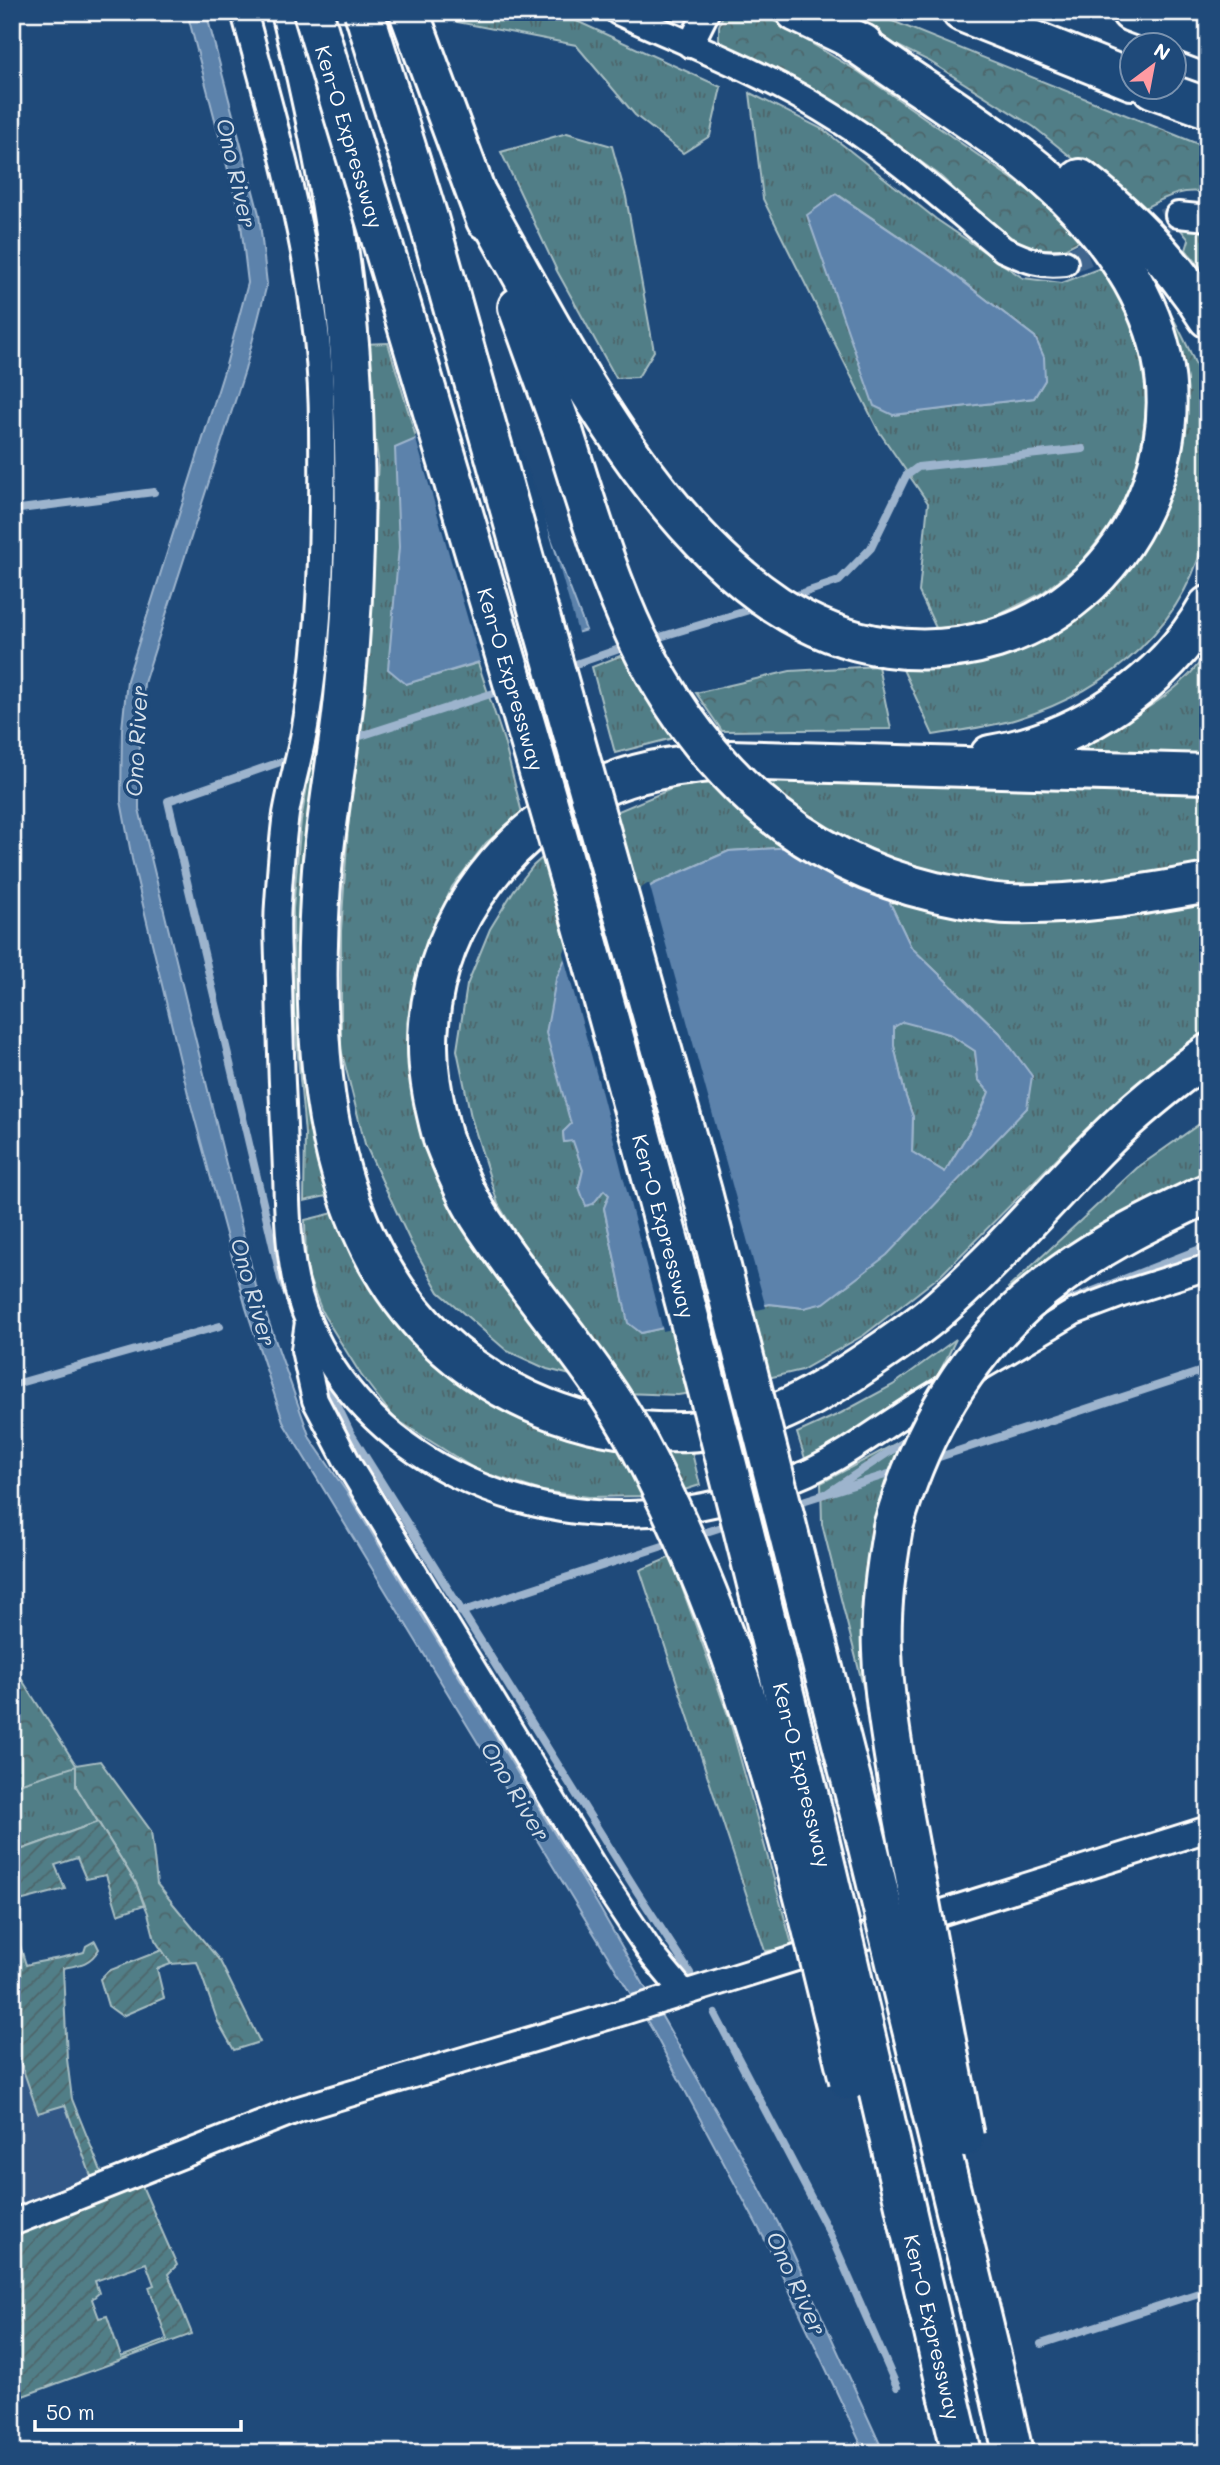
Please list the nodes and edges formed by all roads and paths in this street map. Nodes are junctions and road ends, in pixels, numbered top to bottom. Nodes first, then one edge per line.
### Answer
1 (244, 12) edge
2 (291, 12) edge
3 (313, 12) edge
4 (364, 12) edge
5 (409, 12) edge
6 (618, 12) edge
7 (796, 12) edge
8 (962, 12) edge
9 (1131, 12) edge
10 (706, 13) edge
11 (842, 33) junction
12 (1208, 41) edge
13 (690, 45) junction
14 (1118, 74) edge
15 (1188, 101) edge
16 (1208, 108) edge
17 (478, 196) junction
18 (1178, 215) tunnel mouth
19 (1208, 218) edge
20 (1065, 263) tunnel mouth
21 (1208, 318) edge
22 (1208, 606) edge
23 (904, 764) junction
24 (1208, 774) edge
25 (1208, 883) edge
26 (1208, 1054) edge
27 (1208, 1087) edge
28 (1208, 1193) edge
29 (1208, 1219) edge
30 (1023, 1226) junction
31 (1208, 1266) edge
32 (308, 1322) junction
33 (892, 1527) junction
34 (1208, 1829) edge
35 (678, 1995) junction
36 (12, 2223) edge
37 (998, 2385) junction
38 (949, 2398) junction
39 (962, 2453) edge
40 (1013, 2453) edge

1 - 32 street
2 - 30 highway
3 - 38 highway, Ken-O Expressway, bridge
4 - 37 highway, Ken-O Expressway, bridge
5 - 17 highway
6 - 13 street
7 - 11 highway
8 - 14 highway
9 - 12 highway
10 - 13 street
11 - 17 highway
11 - 21 highway
13 - 20 street
15 - 16 highway
17 - 25 highway, bridge
18 - 19 street
22 - 23 highway
23 - 24 highway
23 - 38 highway, bridge
26 - 30 highway
27 - 30 highway
28 - 33 highway, bridge
29 - 33 highway, bridge
31 - 32 street
32 - 35 street
33 - 37 highway, bridge
34 - 35 street
35 - 36 street
37 - 40 highway, Ken-O Expressway
38 - 39 highway, Ken-O Expressway

